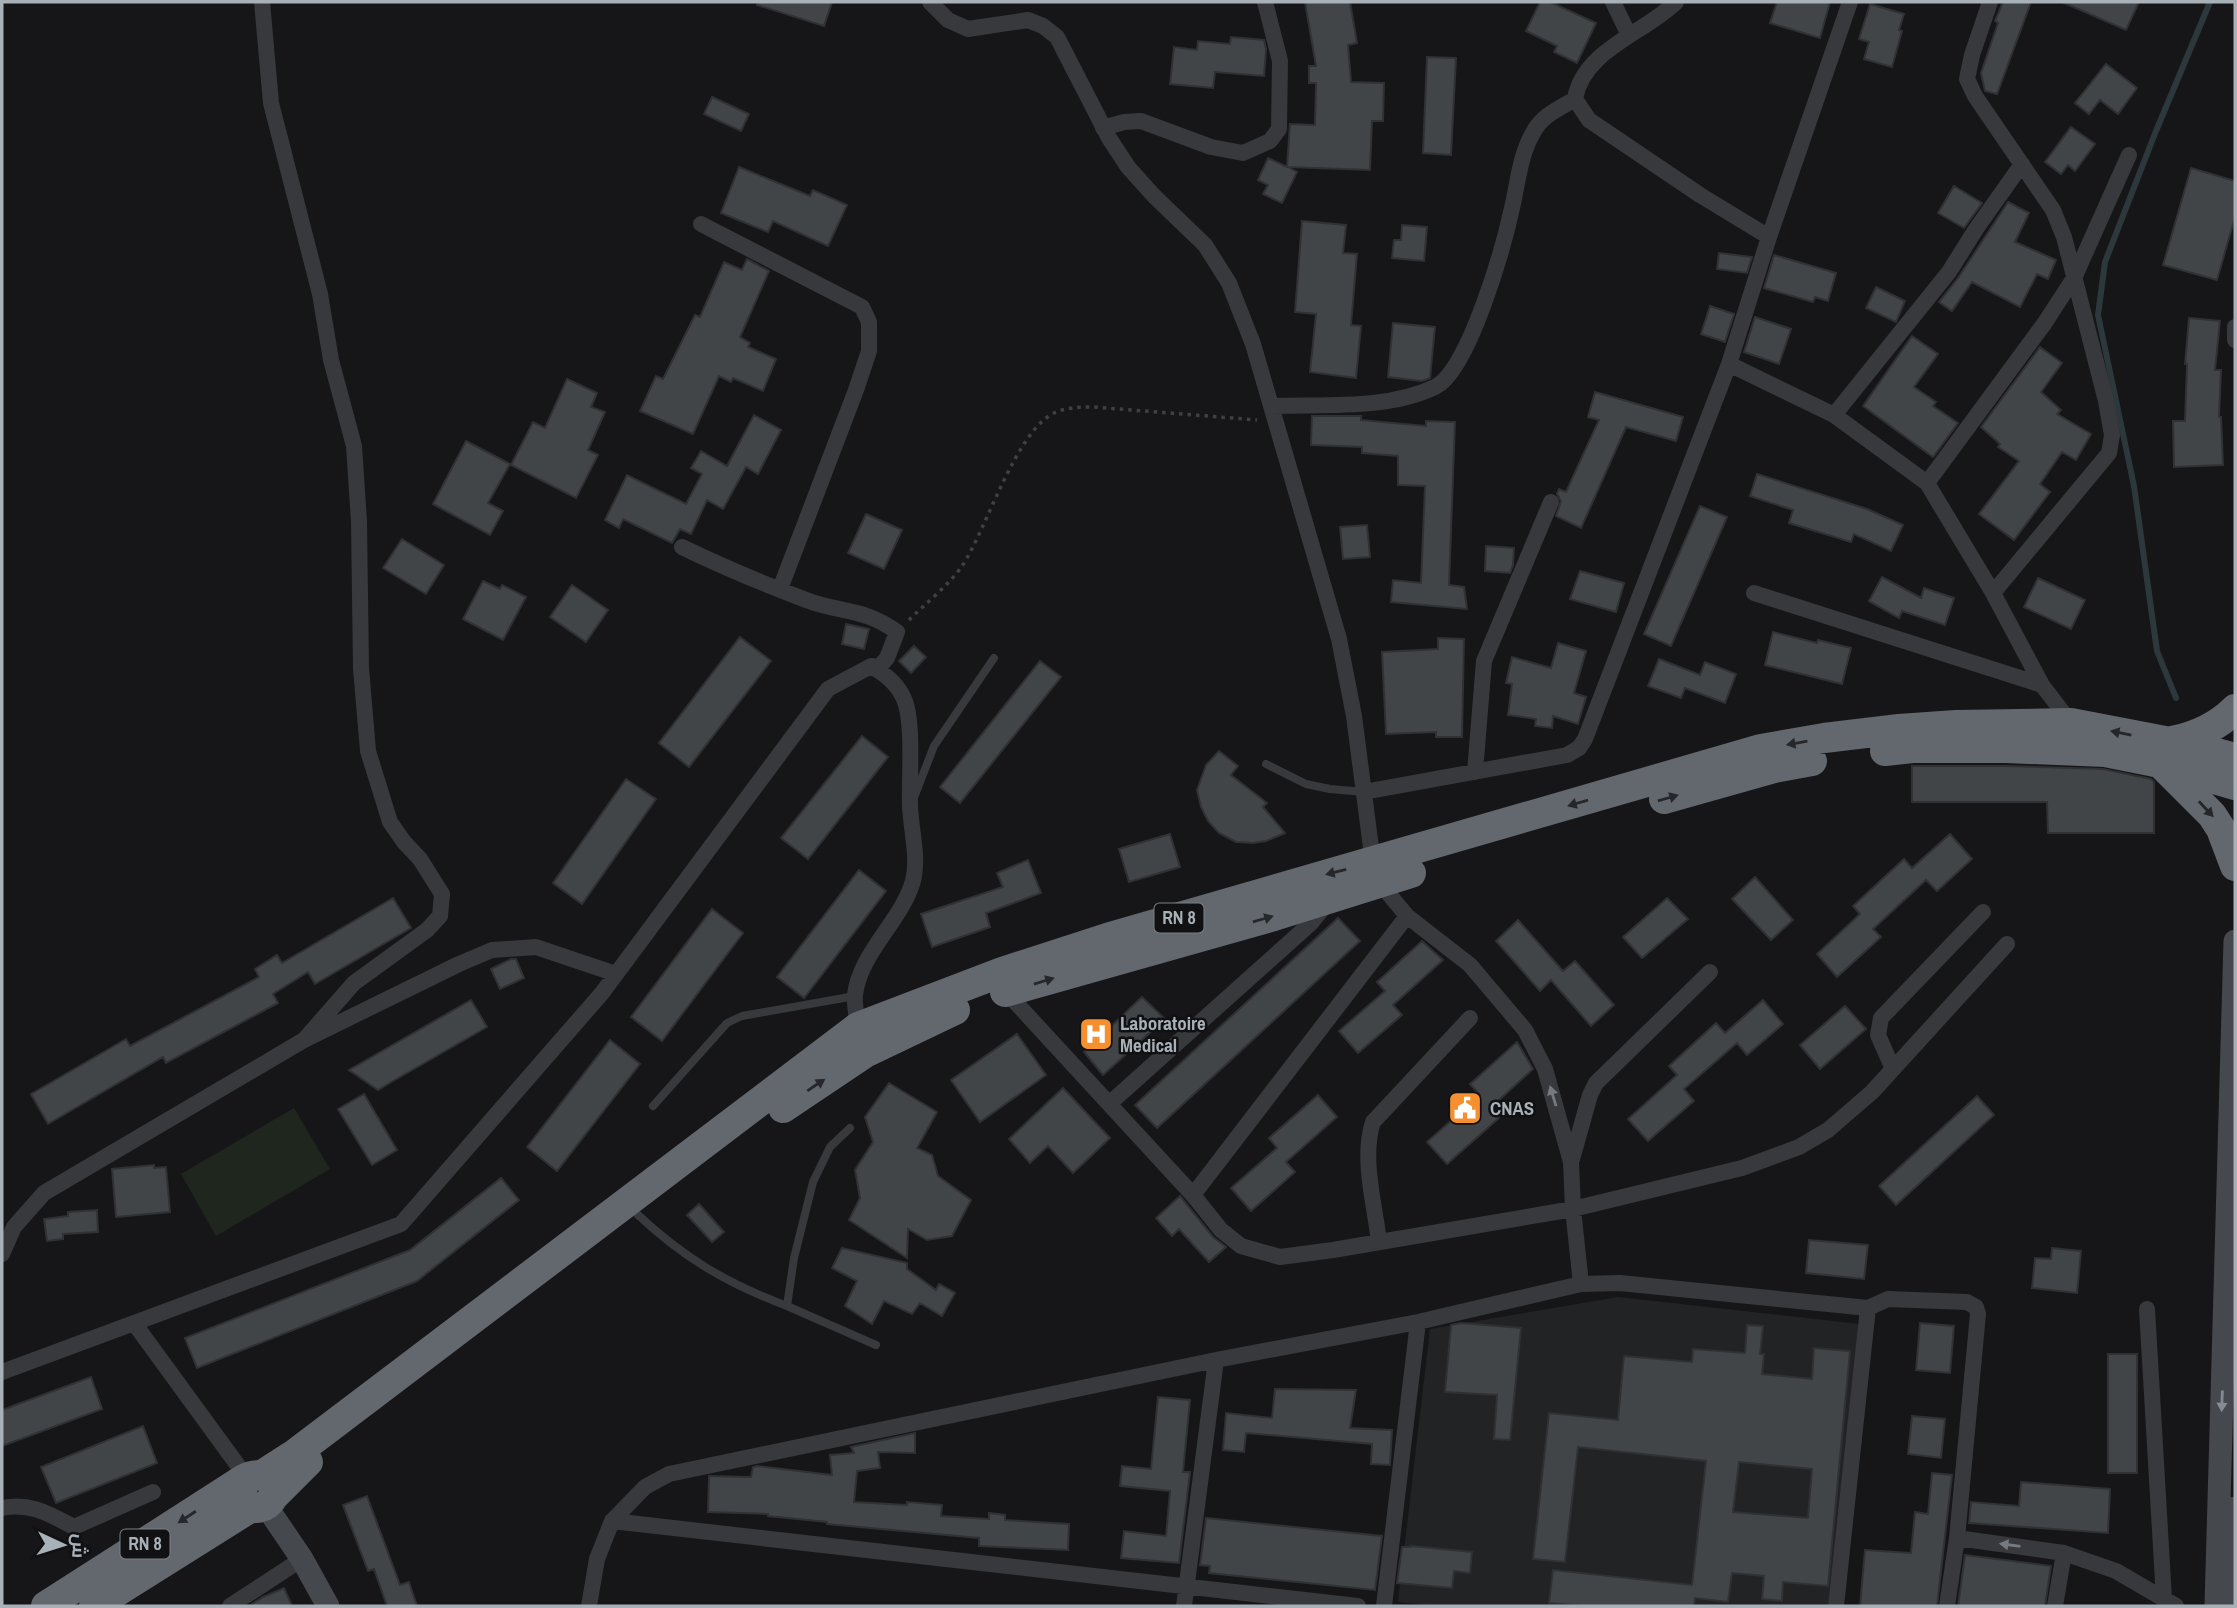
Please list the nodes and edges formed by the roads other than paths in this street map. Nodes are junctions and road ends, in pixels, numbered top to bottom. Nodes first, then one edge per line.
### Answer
1 (262, 2) edge
2 (930, 2) edge
3 (1265, 2) edge
4 (1613, 2) edge
5 (1676, 2) edge
6 (1850, 2) edge
7 (1990, 2) edge
8 (1629, 35) junction
9 (1575, 99) junction
10 (1103, 128) junction
11 (2129, 155) dead end
12 (2022, 164) junction
13 (701, 224) dead end
14 (1769, 237) junction
15 (2074, 278) junction
16 (2235, 327) edge
17 (2235, 340) edge
18 (1729, 364) junction
19 (1274, 414) junction
20 (1834, 415) junction
21 (1927, 482) junction
22 (1551, 502) dead end
23 (682, 547) dead end
24 (780, 589) junction
25 (1754, 593) dead end
26 (1993, 593) junction
27 (994, 658) dead end
28 (871, 666) junction
29 (2042, 685) junction
30 (2235, 709) edge
31 (2071, 723) junction
32 (2165, 753) junction
33 (2235, 758) edge
34 (1266, 764) dead end
35 (1475, 772) junction
36 (2235, 785) edge
37 (1364, 792) junction
38 (910, 808) junction
39 (2235, 866) edge
40 (1376, 873) junction
41 (1331, 898) junction
42 (1983, 912) dead end
43 (1407, 916) junction
44 (2235, 941) edge
45 (2007, 944) dead end
46 (1710, 972) dead end
47 (616, 974) junction
48 (1006, 992) junction
49 (855, 996) junction
50 (1470, 1018) dead end
51 (859, 1027) junction
52 (303, 1040) junction
53 (1893, 1069) junction
54 (1108, 1104) junction
55 (653, 1106) dead end
56 (850, 1128) dead end
57 (1571, 1162) junction
58 (1193, 1195) junction
59 (1573, 1209) junction
60 (637, 1214) junction
61 (1379, 1242) junction
62 (2, 1254) edge
63 (1581, 1284) junction
64 (787, 1307) junction
65 (1868, 1308) junction
66 (2147, 1309) dead end
67 (1418, 1321) junction
68 (134, 1323) junction
69 (877, 1345) dead end
70 (1216, 1360) junction
71 (2, 1372) edge
72 (257, 1490) junction
73 (153, 1492) dead end
74 (2, 1508) edge
75 (2235, 1508) edge
76 (612, 1521) junction
77 (1957, 1538) junction
78 (2064, 1553) junction
79 (302, 1559) junction
80 (1187, 1587) junction
81 (2170, 1603) edge
82 (46, 1606) edge
83 (94, 1606) edge
84 (230, 1606) edge
85 (328, 1606) edge
86 (589, 1606) edge
87 (1184, 1606) edge
88 (1358, 1606) edge
89 (1384, 1606) edge
90 (1836, 1606) edge
91 (1947, 1606) edge
92 (2055, 1606) edge
93 (2216, 1606) edge
94 (2232, 1606) edge

1 - 52 street
2 - 10 street
3 - 10 street
4 - 8 street
5 - 8 street
6 - 14 street
7 - 12 street
8 - 9 street
9 - 14 street
9 - 19 street
10 - 19 street
11 - 15 street
12 - 15 street
12 - 20 street
13 - 24 street
14 - 18 street
15 - 21 street
15 - 26 street
16 - 17 street
18 - 20 street
18 - 35 street
19 - 37 street
20 - 21 street
21 - 26 street
22 - 35 street
23 - 24 street
24 - 28 street
25 - 29 street
26 - 29 street
27 - 38 lane
28 - 38 street
28 - 47 street
29 - 31 street
30 - 32 highway
32 -> 31 highway, RN 8
31 -> 40 highway, RN 8
32 - 33 highway, RN 8
32 - 36 highway, RN 8
32 -> 39 highway
40 -> 32 highway, RN 8
34 - 37 lane
35 - 37 street
37 - 40 street
38 - 49 street
40 - 41 highway, RN 8
40 - 43 street
40 -> 51 highway, RN 8
48 -> 41 highway, RN 8
41 - 54 street
42 - 53 street
57 -> 43 street
43 - 58 street
44 -> 93 main road
45 - 53 street
46 - 57 street
47 - 52 street
47 - 68 street
48 - 54 street
60 -> 48 highway, RN 8
49 - 51 street
49 - 55 lane
50 - 61 street
51 - 72 highway, RN 8
52 - 62 street
53 - 59 street
54 - 58 street
56 - 64 lane
57 - 59 street
58 - 61 street
59 - 61 street
59 - 63 street
60 - 64 lane
60 - 72 highway, RN 8
63 - 65 street
63 - 67 street
64 - 69 lane
65 - 77 street
65 - 90 street
66 - 81 street
67 - 70 street
67 - 89 street
68 - 71 street
68 - 72 street
70 - 76 street
70 - 80 street
72 - 79 main road
72 -> 82 highway, RN 8
72 - 83 highway, RN 8
73 - 74 street
75 - 94 main road
76 - 80 street
76 - 86 street
78 -> 77 street
77 - 91 street
78 - 81 street
78 - 92 street
79 - 84 street
79 - 85 main road
80 - 87 street
80 - 88 street

